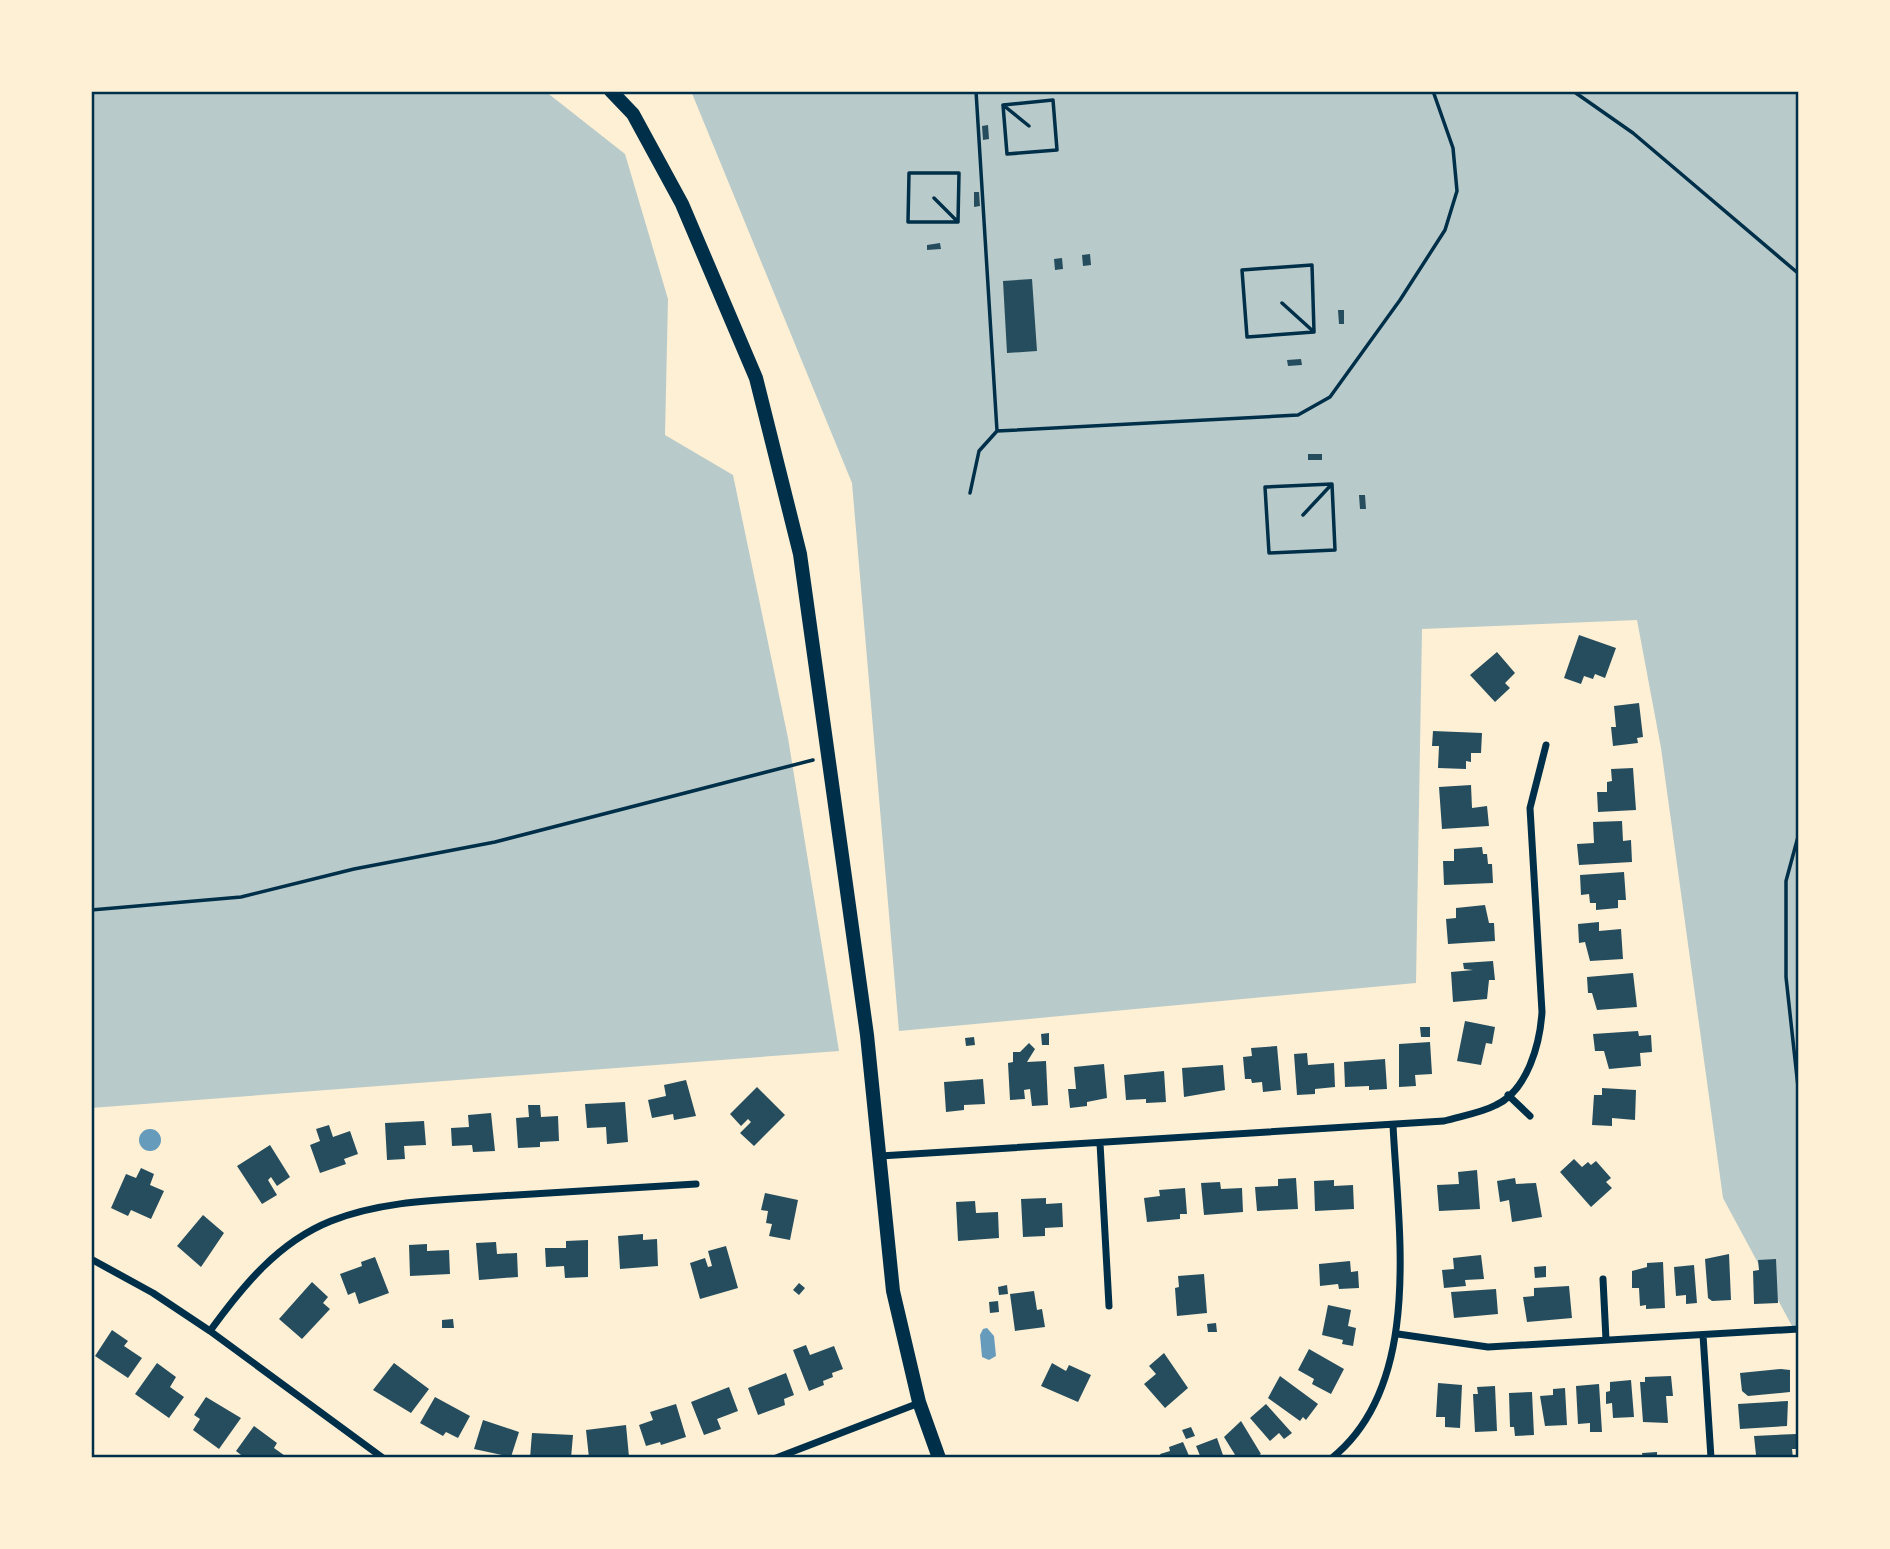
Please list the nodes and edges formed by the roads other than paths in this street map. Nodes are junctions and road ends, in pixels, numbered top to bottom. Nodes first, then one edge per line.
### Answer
1 (611, 91) edge
2 (1546, 745) dead end
3 (1508, 1095) junction
4 (1530, 1116) dead end
5 (1393, 1125) junction
6 (1100, 1143) junction
7 (880, 1156) junction
8 (696, 1184) dead end
9 (91, 1259) edge
10 (1603, 1279) dead end
11 (1109, 1306) dead end
12 (1799, 1329) edge
13 (210, 1331) junction
14 (1398, 1334) junction
15 (1703, 1335) junction
16 (1606, 1340) junction
17 (919, 1402) junction
18 (383, 1458) edge
19 (776, 1458) edge
20 (939, 1458) edge
21 (1332, 1458) edge
22 (1711, 1458) edge

1 - 7 main road
2 - 3 street
3 - 4 street
3 - 5 street
5 - 6 street
5 - 14 street
6 - 7 street
6 - 11 street
7 - 17 main road
8 - 13 street
9 - 13 street
10 - 16 street
12 - 15 street
13 - 18 street
14 - 16 street
14 - 21 street
15 - 16 street
15 - 22 street
17 - 19 street
17 - 20 main road

